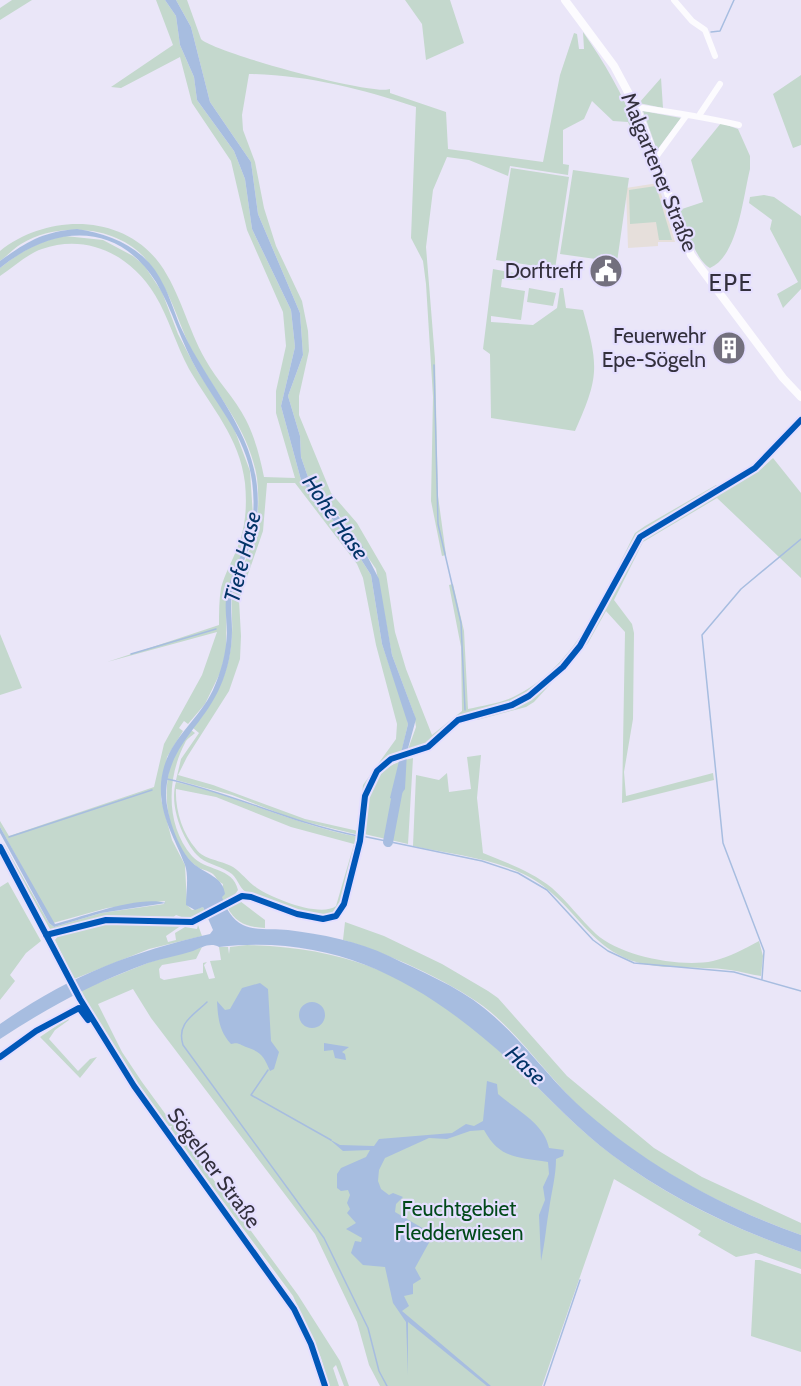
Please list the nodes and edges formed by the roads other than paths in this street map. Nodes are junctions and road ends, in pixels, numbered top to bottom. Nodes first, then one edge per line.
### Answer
1 (565, 0) edge
2 (674, 0) edge
3 (715, 56) dead end
4 (720, 84) dead end
5 (636, 107) junction
6 (700, 114) junction
7 (686, 116) junction
8 (739, 124) dead end
9 (656, 157) junction
10 (801, 397) edge
11 (801, 420) edge
12 (0, 847) edge
13 (45, 935) junction
14 (82, 1003) junction
15 (0, 1057) edge
16 (326, 1386) edge

1 - 5 street, Malgartener Straße
2 - 3 street
4 - 6 street
5 - 7 street
5 - 9 street, Malgartener Straße
6 - 7 street
6 - 8 street
7 - 9 street
9 - 10 street, Malgartener Straße
11 - 13 street
12 - 13 street, Sögelner Straße
13 - 14 street, Sögelner Straße
14 - 15 street
14 - 16 street, Sögelner Straße

